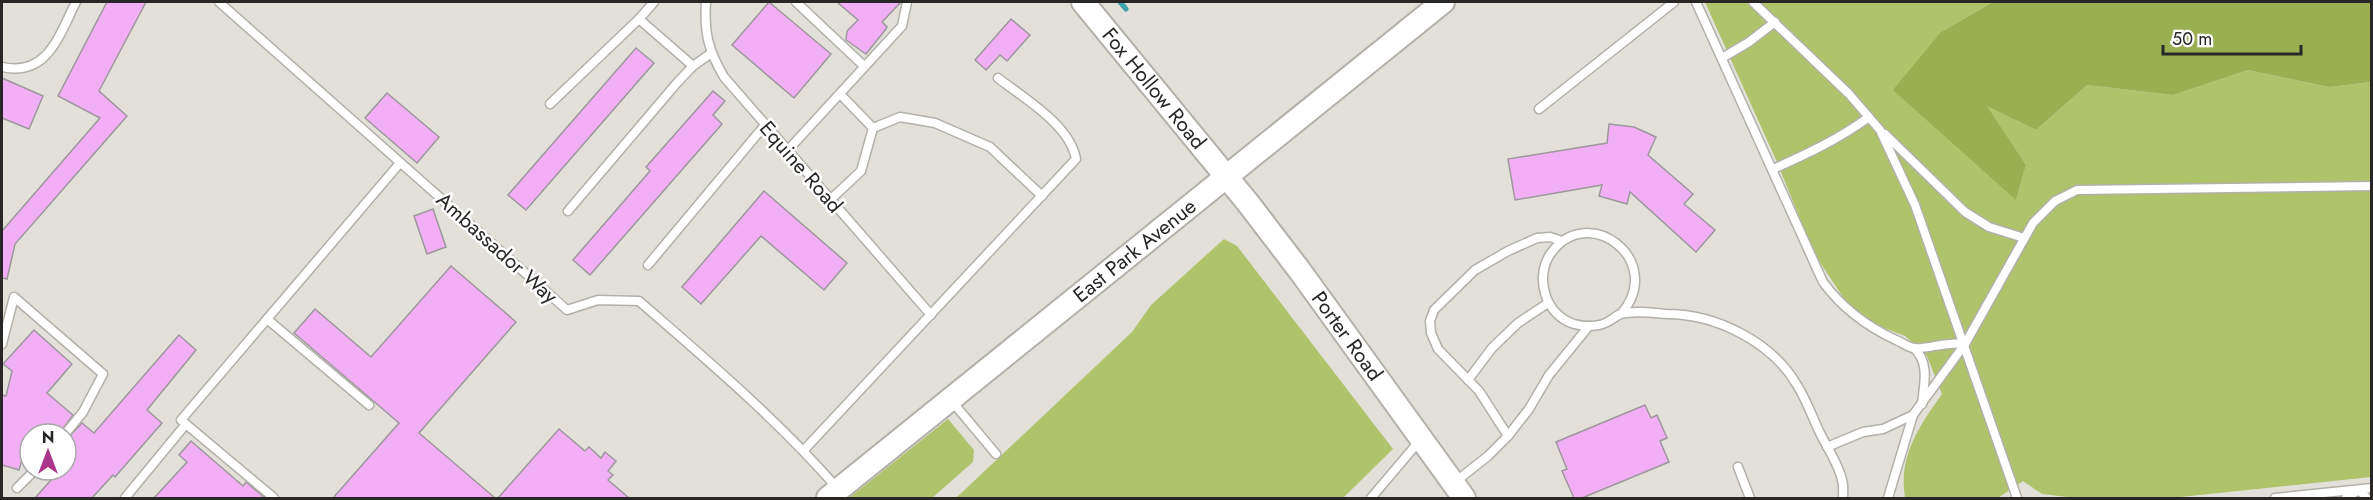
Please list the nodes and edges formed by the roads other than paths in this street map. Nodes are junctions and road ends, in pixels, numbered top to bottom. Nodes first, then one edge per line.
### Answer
1 (76, 2) edge
2 (219, 2) edge
3 (654, 2) edge
4 (706, 2) edge
5 (796, 2) edge
6 (907, 2) edge
7 (1083, 2) edge
8 (1443, 2) edge
9 (1674, 2) edge
10 (1696, 2) edge
11 (1753, 2) edge
12 (639, 19) junction
13 (1775, 22) junction
14 (710, 54) junction
15 (1722, 58) junction
16 (693, 66) junction
17 (864, 66) junction
18 (2, 67) edge
19 (998, 78) dead end
20 (840, 94) junction
21 (550, 104) dead end
22 (1539, 109) dead end
23 (1869, 117) junction
24 (765, 125) junction
25 (873, 128) junction
26 (1880, 130) junction
27 (788, 150) junction
28 (400, 162) junction
29 (1773, 169) junction
30 (1226, 176) junction
31 (2372, 186) edge
32 (1042, 196) junction
33 (830, 200) junction
34 (568, 211) dead end
35 (2024, 238) junction
36 (1562, 241) junction
37 (648, 265) dead end
38 (1548, 303) junction
39 (1621, 314) junction
40 (931, 315) junction
41 (267, 319) junction
42 (1589, 326) junction
43 (2, 344) edge
44 (1965, 344) junction
45 (1914, 348) junction
46 (1468, 380) junction
47 (950, 398) junction
48 (369, 405) dead end
49 (1922, 405) junction
50 (1913, 415) junction
51 (75, 422) edge
52 (186, 424) junction
53 (1508, 436) junction
54 (1421, 439) junction
55 (1827, 447) junction
56 (804, 450) junction
57 (996, 454) dead end
58 (1738, 467) dead end
59 (22, 482) edge
60 (16, 488) dead end
61 (2372, 488) edge
62 (2359, 490) junction
63 (1458, 491) edge
64 (833, 494) edge
65 (125, 498) edge
66 (274, 498) edge
67 (1371, 498) edge
68 (1750, 498) edge
69 (1844, 498) edge
70 (1888, 498) edge
71 (2017, 498) edge
72 (2275, 498) edge
73 (2346, 498) edge
74 (2367, 498) edge

1 - 18 lane
2 - 28 lane, Ambassador Way
3 - 12 lane
4 - 14 lane, Equine Road
5 - 17 lane
6 - 17 lane
7 - 30 main road, Fox Hollow Road
8 - 30 main road, East Park Avenue
9 - 22 lane
10 - 15 lane
11 - 13 lane
12 - 16 lane
12 - 21 lane
13 - 15 lane
13 - 23 lane
14 - 16 lane
14 - 24 lane, Equine Road
15 - 29 lane
16 - 34 lane
17 - 20 lane
19 - 32 lane
20 - 25 lane
20 - 27 lane
23 - 26 lane
23 - 29 lane
24 - 27 lane, Equine Road
24 - 37 lane
25 - 32 lane
25 - 33 lane
26 - 35 lane
26 - 44 lane
27 - 33 lane, Equine Road
28 - 41 lane
28 - 56 lane, Ambassador Way
29 - 45 lane
30 - 47 main road, East Park Avenue
30 - 54 main road, Porter Road
31 - 35 lane
32 - 40 lane
33 - 40 lane, Equine Road
35 - 44 lane
36 - 38 lane
36 - 39 lane
36 - 46 lane
38 - 42 lane
38 - 46 lane
39 - 42 lane
39 - 55 lane
40 - 56 lane
41 - 48 lane
41 - 52 lane
42 - 53 lane
43 - 51 lane
44 - 45 lane
44 - 49 lane
44 - 71 lane
45 - 49 lane
46 - 53 lane
47 - 57 lane
47 - 64 main road, East Park Avenue
49 - 50 lane
50 - 55 lane
50 - 70 lane
52 - 65 lane
52 - 66 lane
53 - 63 lane
54 - 63 main road, Porter Road
54 - 67 lane
55 - 69 lane
56 - 64 lane, Ambassador Way
58 - 68 lane
59 - 60 lane
61 - 62 lane
62 - 72 lane
62 - 73 lane
62 - 74 lane

